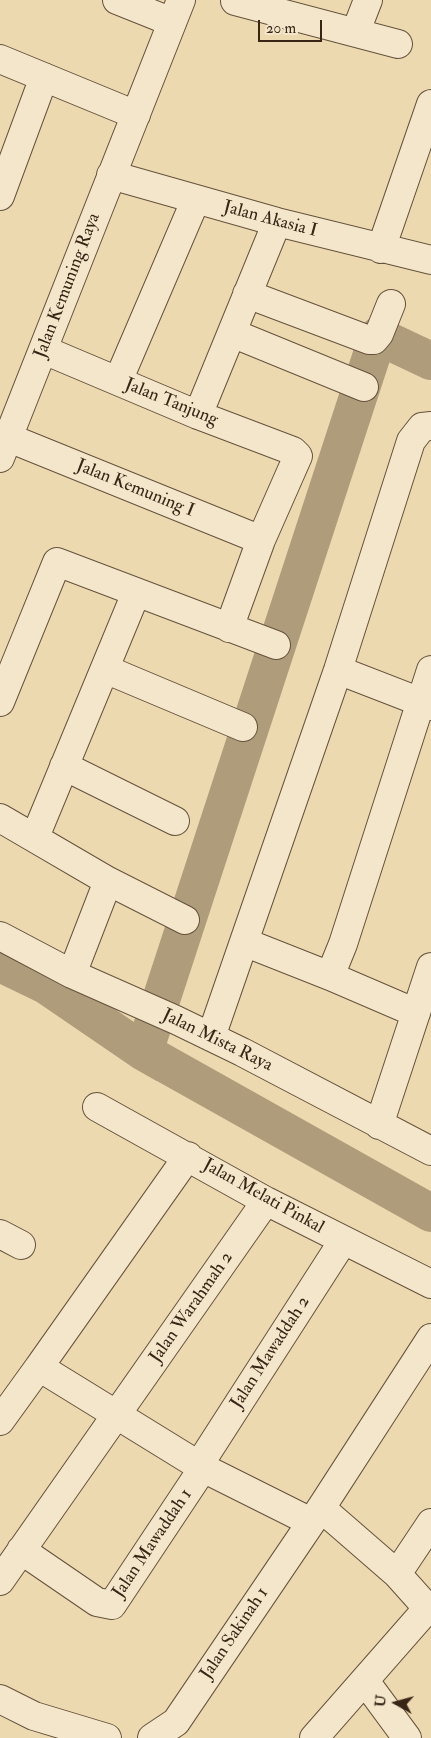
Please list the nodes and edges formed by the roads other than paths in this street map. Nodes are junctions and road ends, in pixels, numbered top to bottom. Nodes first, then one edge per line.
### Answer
1 (117, 0) edge
2 (368, 0) edge
3 (235, 1) dead end
4 (269, 5) edge
5 (177, 11) edge
6 (356, 31) junction
7 (398, 44) dead end
8 (0, 59) edge
9 (44, 77) junction
10 (431, 104) edge
11 (136, 115) junction
12 (423, 151) edge
13 (111, 175) junction
14 (0, 196) edge
15 (196, 199) junction
16 (277, 222) junction
17 (381, 249) junction
18 (431, 260) edge
19 (248, 294) junction
20 (391, 304) dead end
21 (232, 333) junction
22 (44, 350) junction
23 (118, 381) junction
24 (364, 387) dead end
25 (198, 415) junction
26 (431, 426) edge
27 (4, 448) edge
28 (261, 540) junction
29 (136, 593) junction
30 (229, 628) junction
31 (276, 645) dead end
32 (104, 669) junction
33 (338, 670) junction
34 (431, 670) edge
35 (0, 702) edge
36 (426, 704) edge
37 (242, 727) dead end
38 (64, 766) junction
39 (0, 818) edge
40 (175, 821) dead end
41 (35, 836) junction
42 (108, 881) junction
43 (185, 920) dead end
44 (0, 936) edge
45 (244, 942) junction
46 (431, 967) edge
47 (72, 974) junction
48 (330, 976) junction
49 (416, 1013) junction
50 (211, 1037) junction
51 (96, 1107) dead end
52 (379, 1124) junction
53 (431, 1151) edge
54 (188, 1156) junction
55 (266, 1201) junction
56 (343, 1241) junction
57 (431, 1284) edge
58 (431, 1338) edge
59 (39, 1367) junction
60 (117, 1415) junction
61 (0, 1421) edge
62 (201, 1467) junction
63 (316, 1515) junction
64 (431, 1523) edge
65 (21, 1550) junction
66 (397, 1574) junction
67 (0, 1581) edge
68 (430, 1610) edge
69 (365, 1681) junction
70 (0, 1699) edge
71 (107, 1738) edge
72 (152, 1738) edge
73 (314, 1738) edge
74 (408, 1738) edge

1 - 5 street
2 - 6 street
3 - 4 street
4 - 6 street
5 - 11 street, Jalan Kemuning Raya
6 - 7 street
8 - 9 street
9 - 11 street
9 - 14 street
10 - 12 street
11 - 13 street, Jalan Kemuning Raya
12 - 17 street
13 - 15 street, Jalan Akasia I
13 - 22 street, Jalan Kemuning Raya
15 - 16 street, Jalan Akasia I
15 - 23 street
16 - 17 street, Jalan Akasia I
16 - 19 street
17 - 18 street, Jalan Akasia I
19 - 20 street
19 - 21 street
21 - 24 street
21 - 25 street
22 - 23 street, Jalan Tanjung
22 - 27 street, Jalan Kemuning Raya
23 - 25 street, Jalan Tanjung
25 - 28 street, Jalan Tanjung
26 - 33 street
27 - 28 street, Jalan Kemuning I
28 - 30 street
29 - 30 street
29 - 32 street
29 - 35 street
30 - 31 street
32 - 37 street
32 - 38 street
33 - 36 street
33 - 45 street
34 - 36 street
36 - 48 street
38 - 40 street
38 - 41 street
39 - 41 street
41 - 42 street
42 - 43 street
42 - 47 street
44 - 47 street, Jalan Mista Raya
45 - 48 street
45 - 50 street
46 - 49 street
47 - 50 street, Jalan Mista Raya
48 - 49 street
49 - 52 street
50 - 52 street, Jalan Mista Raya
51 - 54 street, Jalan Melati Pinkal
52 - 53 street, Jalan Mista Raya
54 - 55 street, Jalan Melati Pinkal
54 - 59 street
55 - 56 street, Jalan Melati Pinkal
55 - 60 street, Jalan Warahmah 2
56 - 57 street, Jalan Melati Pinkal
56 - 62 street, Jalan Mawaddah 2
58 - 63 street, Jalan Sakinah 1
59 - 60 street
59 - 61 street
60 - 62 street
60 - 65 street, Jalan Warahmah 2
62 - 63 street
62 - 65 street, Jalan Mawaddah 1
63 - 66 street
63 - 72 street, Jalan Sakinah 1
64 - 66 street
65 - 67 street, Jalan Warahmah 2
66 - 68 street
68 - 69 street
69 - 73 street
69 - 74 street
70 - 71 street

